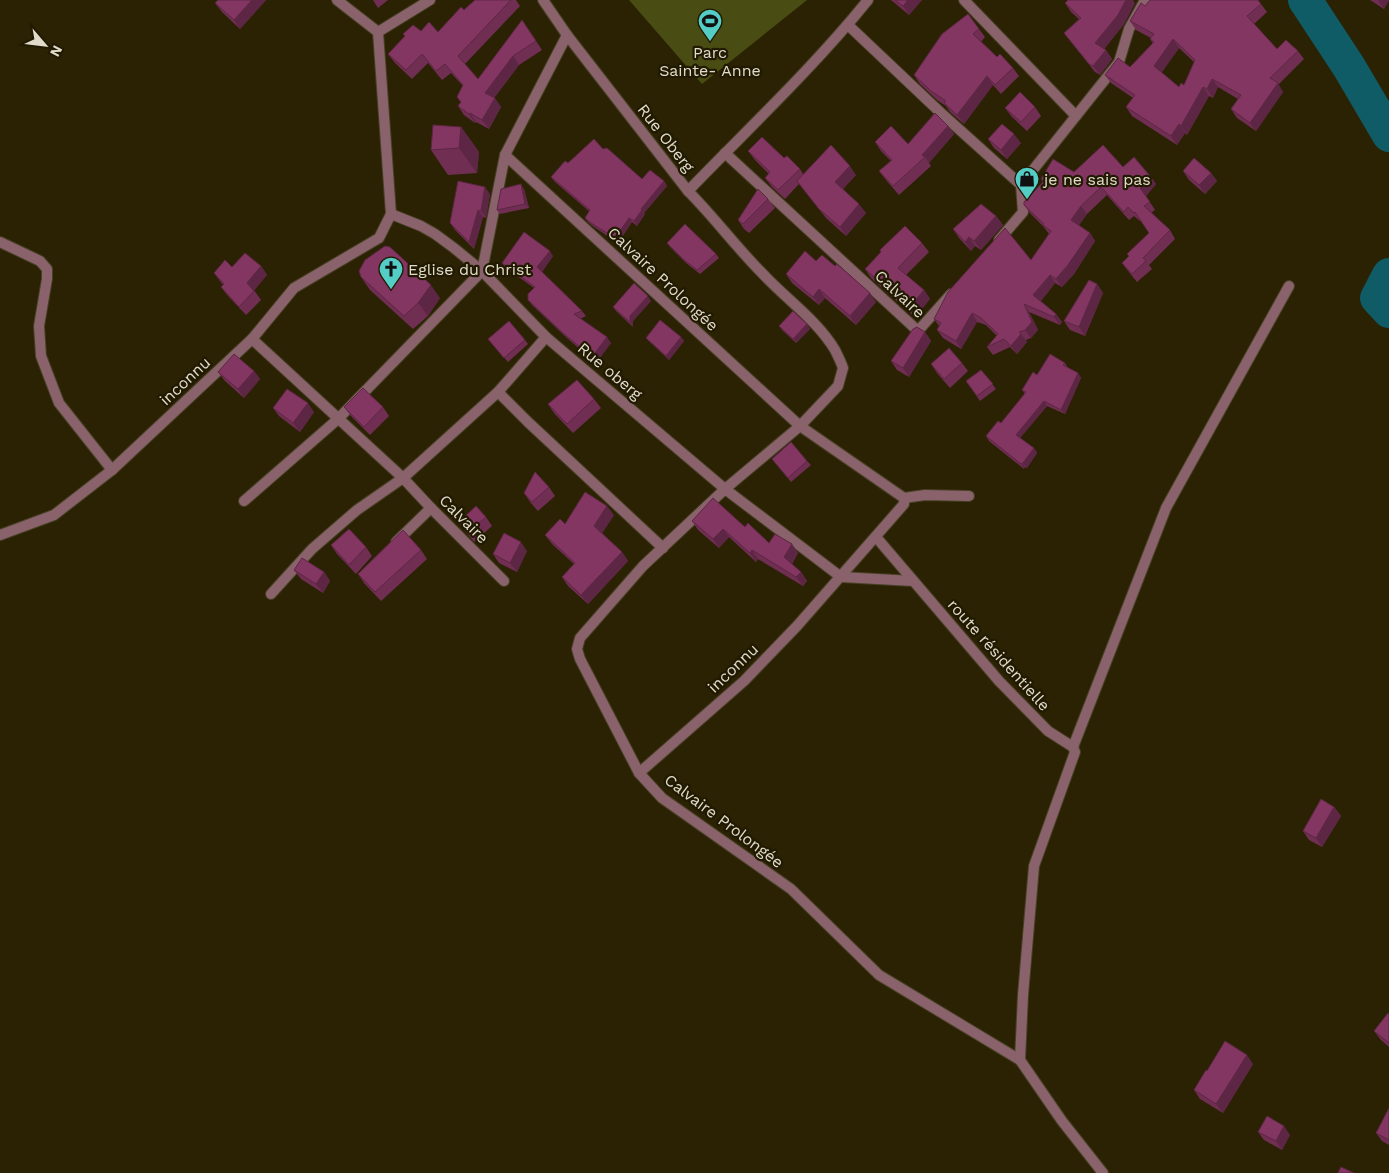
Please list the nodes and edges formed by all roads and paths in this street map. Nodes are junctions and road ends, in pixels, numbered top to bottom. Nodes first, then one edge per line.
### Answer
1 (337, 0) edge
2 (430, 0) edge
3 (543, 0) edge
4 (868, 0) edge
5 (964, 0) edge
6 (1145, 0) edge
7 (848, 25) junction
8 (378, 32) junction
9 (567, 35) junction
10 (1076, 116) junction
11 (725, 153) junction
12 (505, 155) junction
13 (1021, 185) junction
14 (688, 191) junction
15 (391, 214) junction
16 (0, 242) edge
17 (991, 249) edge
18 (482, 271) junction
19 (774, 286) joint
20 (958, 286) edge
21 (1289, 286) dead end
22 (546, 336) junction
23 (252, 339) junction
24 (498, 392) junction
25 (338, 419) junction
26 (800, 426) junction
27 (112, 470) junction
28 (403, 478) junction
29 (725, 489) junction
30 (969, 496) dead end
31 (904, 498) junction
32 (244, 501) dead end
33 (431, 508) junction
34 (0, 535) edge
35 (876, 537) junction
36 (663, 548) junction
37 (390, 549) edge
38 (841, 577) junction
39 (504, 581) dead end
40 (913, 581) junction
41 (271, 594) dead end
42 (1073, 747) junction
43 (639, 773) junction
44 (1020, 1060) junction
45 (1103, 1173) edge

1 - 8 street
2 - 8 street
3 - 9 street, Rue Oberg
4 - 7 street
5 - 10 street
6 - 10 street
7 - 11 street
7 - 13 street
8 - 15 street
9 - 12 street
9 - 14 street, Rue Oberg
10 - 13 street
11 - 14 street
11 - 20 street, Calvaire
12 - 18 street
12 - 26 street, Calvaire Prolongée
13 - 17 street
14 - 19 street, Rue Oberg
15 - 18 street
15 - 23 street, inconnu
16 - 27 street
18 - 22 street, Rue oberg
18 - 25 street
19 - 26 street, Calvaire Prolongée
21 - 42 street
22 - 24 street
22 - 29 street, Rue oberg
23 - 25 street
23 - 27 street, inconnu
24 - 28 street
24 - 36 street
25 - 28 street, Calvaire
25 - 32 street
26 - 29 street, Calvaire Prolongée
26 - 31 street
27 - 34 street, inconnu
28 - 33 street, Calvaire
28 - 41 street
29 - 36 street, Calvaire Prolongée
29 - 38 street
30 - 31 street
31 - 35 street, inconnu
33 - 37 street
33 - 39 street, Calvaire
35 - 38 street, inconnu
35 - 40 street, route résidentielle
36 - 43 street, Calvaire Prolongée
38 - 40 street
38 - 43 street, inconnu
40 - 42 street, route résidentielle
42 - 44 street
43 - 44 street, Calvaire Prolongée
44 - 45 street, Calvaire Prolongée

